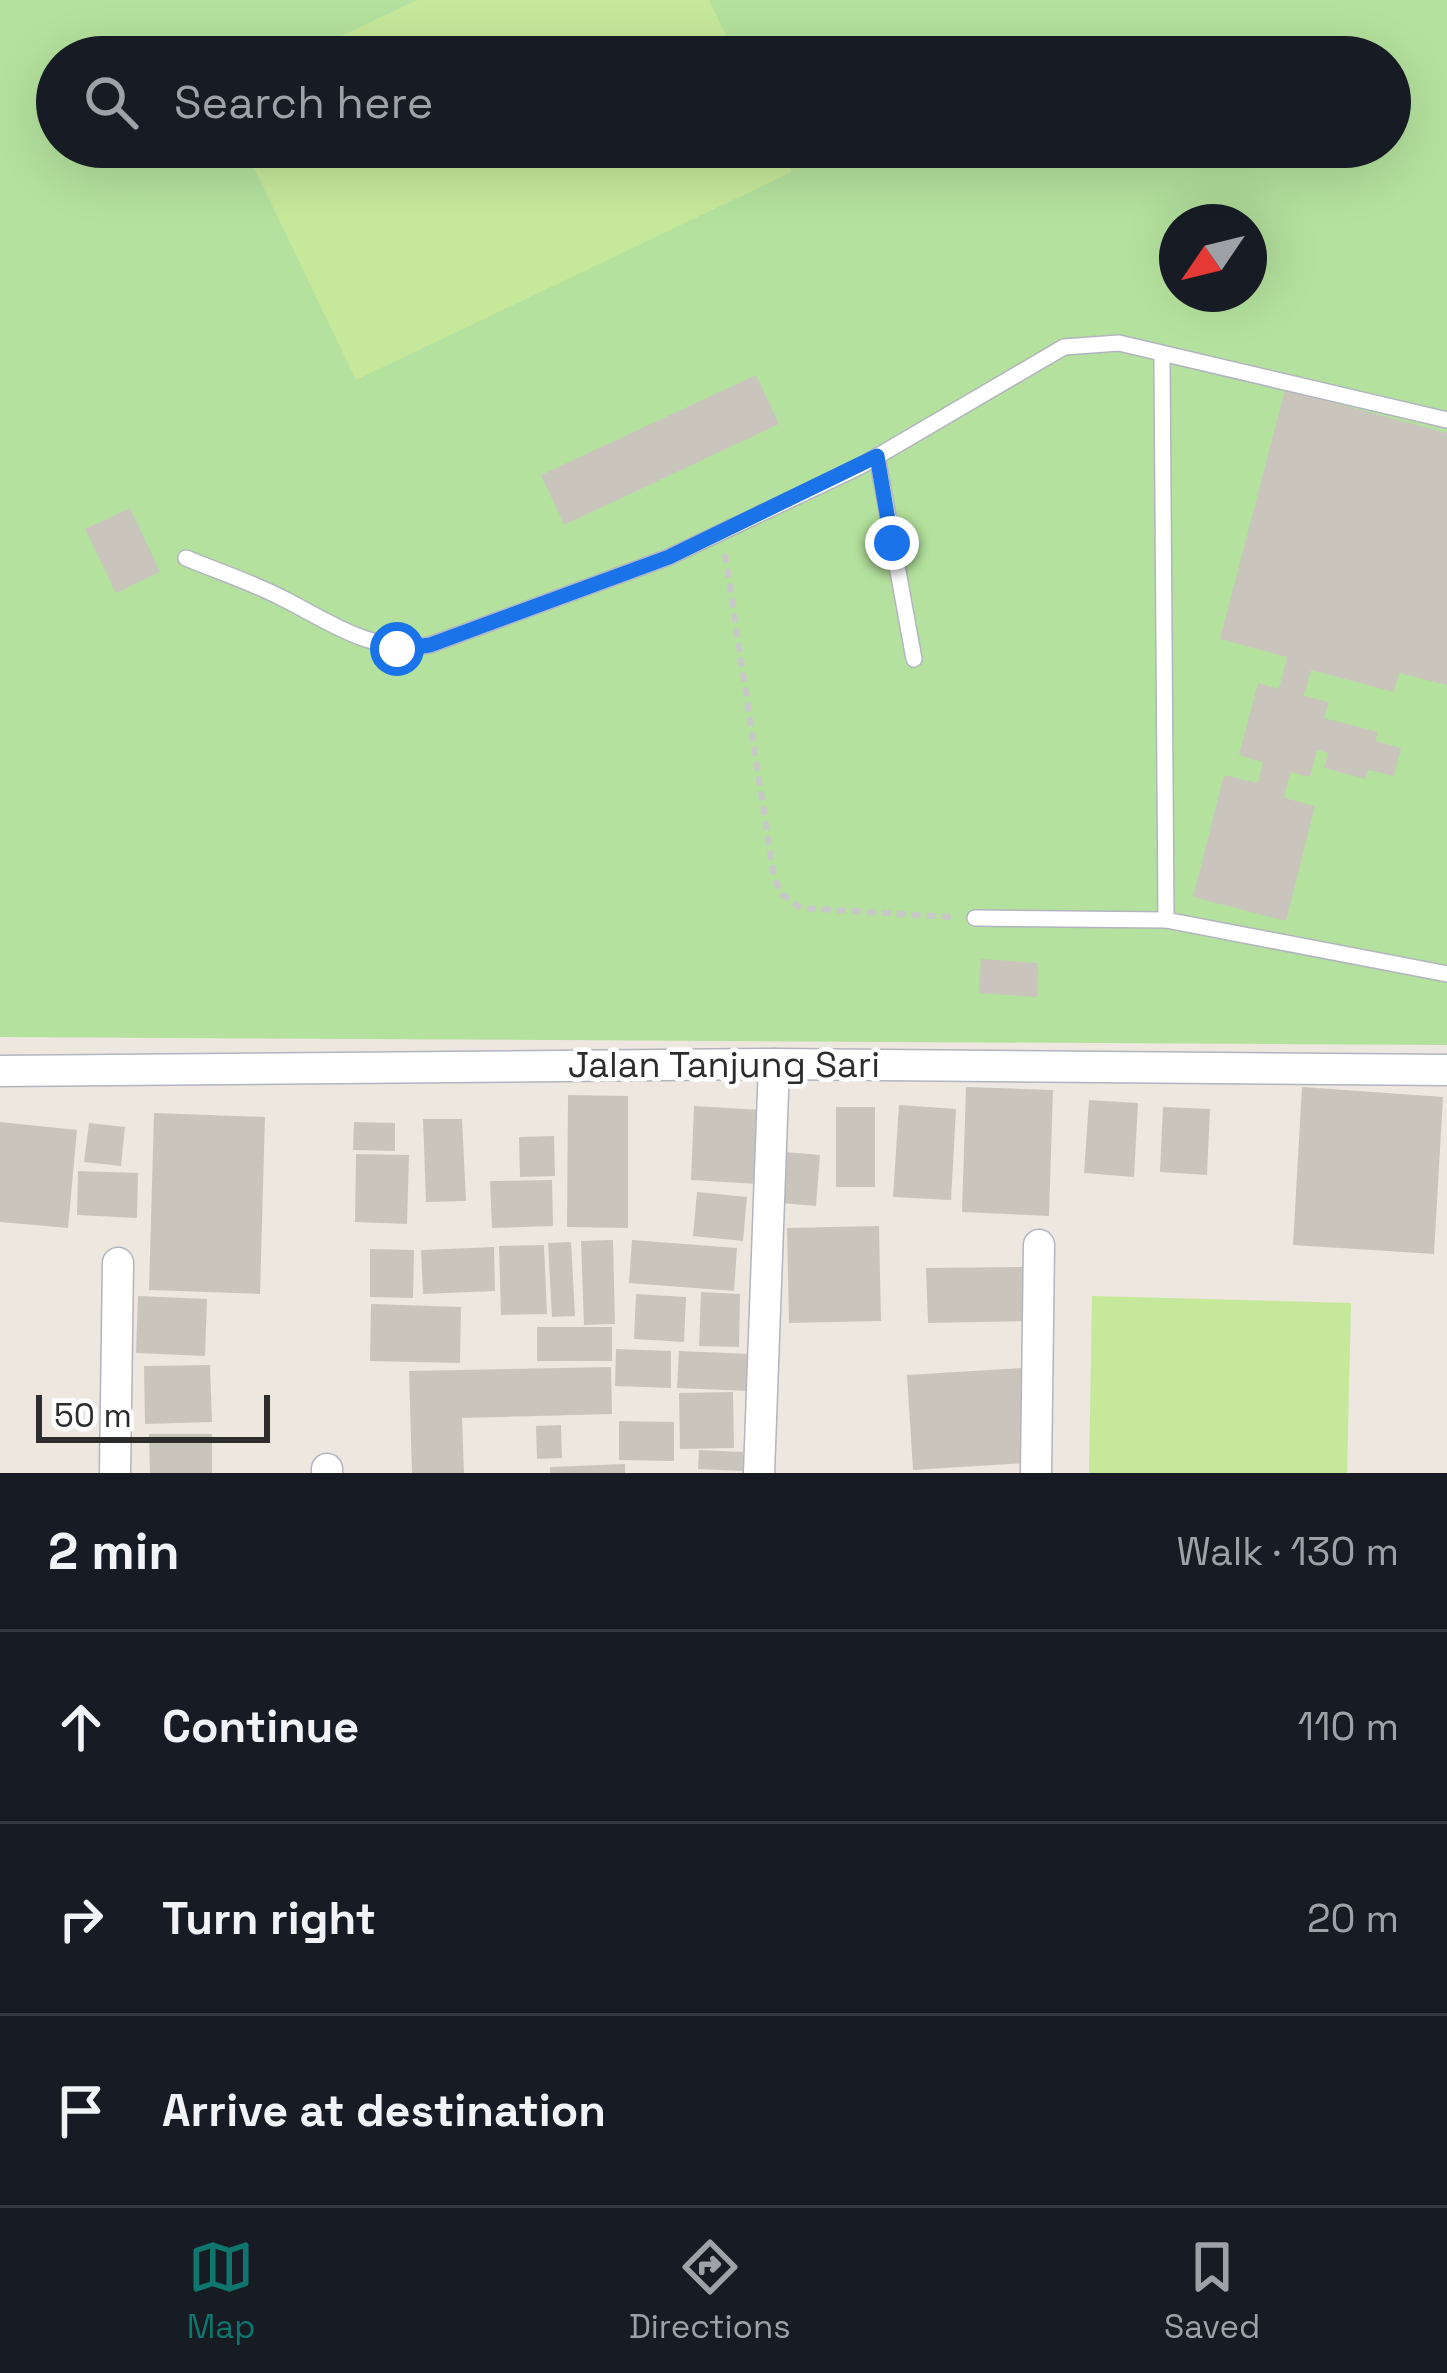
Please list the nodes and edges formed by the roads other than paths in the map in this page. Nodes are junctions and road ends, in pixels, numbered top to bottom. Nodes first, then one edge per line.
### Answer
1 (1162, 357) junction
2 (1447, 420) edge
3 (877, 456) junction
4 (186, 558) dead end
5 (914, 658) dead end
6 (975, 918) road end
7 (1166, 920) junction
8 (1447, 974) edge
9 (774, 1064) junction
10 (1447, 1070) edge
11 (0, 1071) edge
12 (1039, 1245) dead end
13 (118, 1263) dead end
14 (115, 1473) edge
15 (759, 1473) edge
16 (1036, 1473) edge

1 - 2 lane
1 - 3 lane
1 - 7 lane
3 - 4 lane
3 - 5 lane
6 - 7 lane
7 - 8 lane
9 - 10 street, Jalan Tanjung Sari
9 - 11 street, Jalan Tanjung Sari
9 - 15 street
12 - 16 street
13 - 14 street

